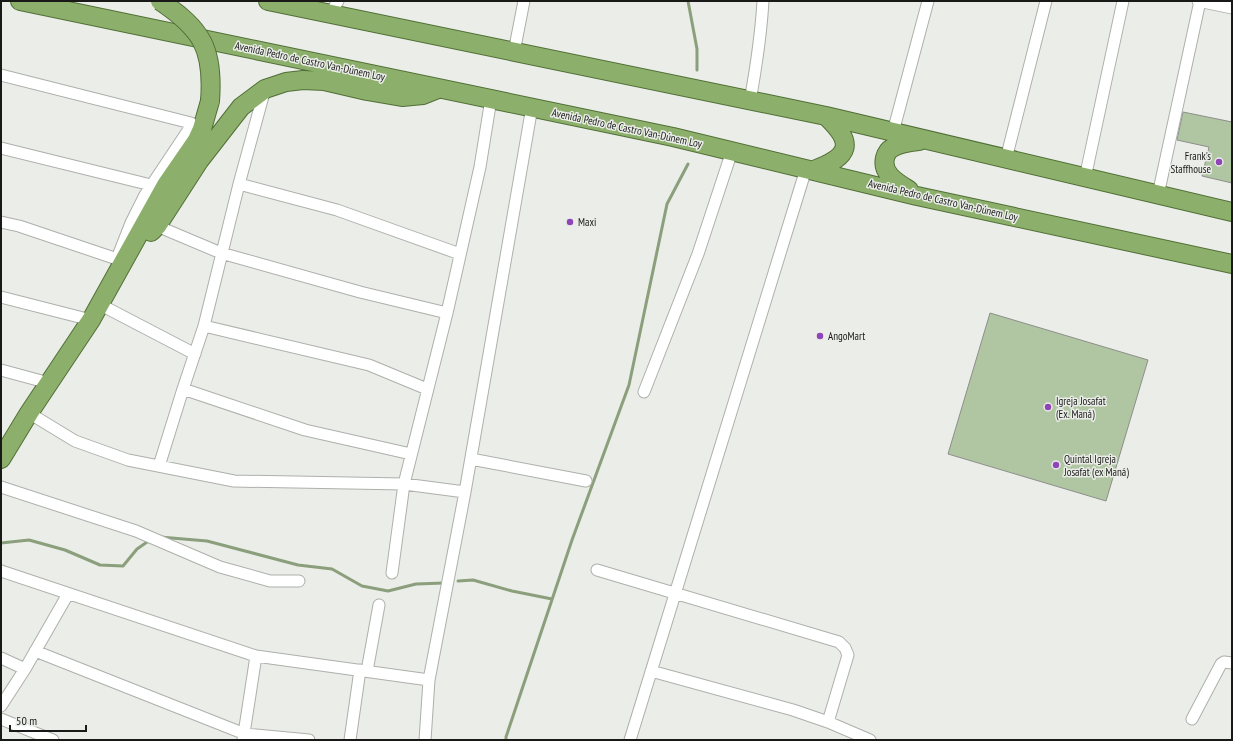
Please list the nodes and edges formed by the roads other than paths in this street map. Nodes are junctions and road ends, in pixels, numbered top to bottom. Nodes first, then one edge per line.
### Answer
1 (20, 1) edge
2 (160, 1) edge
3 (268, 1) edge
4 (524, 1) edge
5 (763, 1) edge
6 (928, 1) edge
7 (1046, 1) edge
8 (1123, 1) edge
9 (1200, 1) edge
10 (334, 7) edge
11 (1232, 8) edge
12 (514, 52) junction
13 (1, 75) edge
14 (440, 88) junction
15 (265, 89) junction
16 (491, 99) junction
17 (750, 101) junction
18 (532, 107) junction
19 (826, 116) junction
20 (893, 132) junction
21 (926, 140) junction
22 (1, 148) edge
23 (732, 151) junction
24 (1006, 159) junction
25 (810, 170) junction
26 (1085, 178) junction
27 (239, 184) junction
28 (152, 185) junction
29 (1158, 195) junction
30 (917, 196) junction
31 (1232, 212) edge
32 (1, 222) edge
33 (157, 226) junction
34 (221, 253) junction
35 (460, 254) junction
36 (120, 263) junction
37 (1232, 264) edge
38 (1, 297) edge
39 (99, 304) junction
40 (447, 313) junction
41 (91, 320) junction
42 (204, 326) junction
43 (194, 354) junction
44 (1, 370) edge
45 (49, 383) junction
46 (183, 389) junction
47 (427, 389) junction
48 (644, 392) dead end
49 (29, 413) junction
50 (7, 440) edge
51 (411, 454) junction
52 (1, 459) edge
53 (471, 459) junction
54 (158, 466) junction
55 (586, 481) dead end
56 (404, 484) junction
57 (1, 487) edge
58 (465, 492) junction
59 (597, 570) dead end
60 (1, 571) edge
61 (392, 573) dead end
62 (298, 581) dead end
63 (675, 592) junction
64 (68, 594) junction
65 (379, 605) dead end
66 (36, 651) junction
67 (256, 656) junction
68 (1, 658) edge
69 (1232, 663) edge
70 (25, 668) junction
71 (364, 670) junction
72 (651, 672) junction
73 (429, 680) junction
74 (1, 706) edge
75 (1192, 719) dead end
76 (1, 720) edge
77 (828, 722) junction
78 (244, 737) edge
79 (54, 740) edge
80 (309, 740) edge
81 (350, 740) edge
82 (425, 740) edge
83 (630, 740) edge
84 (870, 740) edge

1 - 14 highway, Avenida Pedro de Castro Van-Dúnem Loy
2 - 36 highway, bridge
3 - 10 highway
4 - 12 street
5 - 17 street
6 - 20 street
7 - 24 street
8 - 26 street
9 - 11 street
9 - 29 street
10 - 12 highway
12 - 17 highway
13 - 28 street
14 - 15 highway
14 - 16 highway, Avenida Pedro de Castro Van-Dúnem Loy
15 - 27 street
15 - 33 highway
16 - 18 highway, Avenida Pedro de Castro Van-Dúnem Loy
16 - 35 street
17 - 19 highway
18 - 23 highway, Avenida Pedro de Castro Van-Dúnem Loy
18 - 53 street
19 - 20 highway
19 - 25 highway
20 - 21 highway
21 - 24 highway
21 - 30 highway
22 - 28 street
23 - 25 highway, Avenida Pedro de Castro Van-Dúnem Loy
23 - 48 street
24 - 26 highway
25 - 30 highway, Avenida Pedro de Castro Van-Dúnem Loy
25 - 63 street
26 - 29 highway
27 - 34 street
27 - 35 street
28 - 36 street
29 - 31 highway
30 - 37 highway, Avenida Pedro de Castro Van-Dúnem Loy
32 - 36 street
33 - 34 street
33 - 36 highway
34 - 40 street
34 - 42 street
35 - 40 street
36 - 39 highway
38 - 41 street
39 - 41 highway
39 - 43 street
40 - 47 street
41 - 45 highway
42 - 43 street
42 - 47 street
43 - 46 street
44 - 45 street
45 - 49 highway
46 - 51 street
46 - 54 street
47 - 51 street
49 - 50 highway
49 - 54 street
50 - 52 highway
51 - 56 street
53 - 55 street
53 - 58 street
54 - 56 street
56 - 58 street
56 - 61 street
57 - 62 street
58 - 73 street
59 - 63 street
60 - 64 street
63 - 72 street
63 - 77 street
64 - 66 street
64 - 67 street
65 - 71 street
66 - 70 street
66 - 78 street
67 - 71 street
67 - 78 street
68 - 70 street
69 - 75 street
70 - 74 street
71 - 73 street
71 - 81 street
72 - 77 street
72 - 83 street
73 - 82 street
76 - 79 street
77 - 84 street
78 - 80 street

